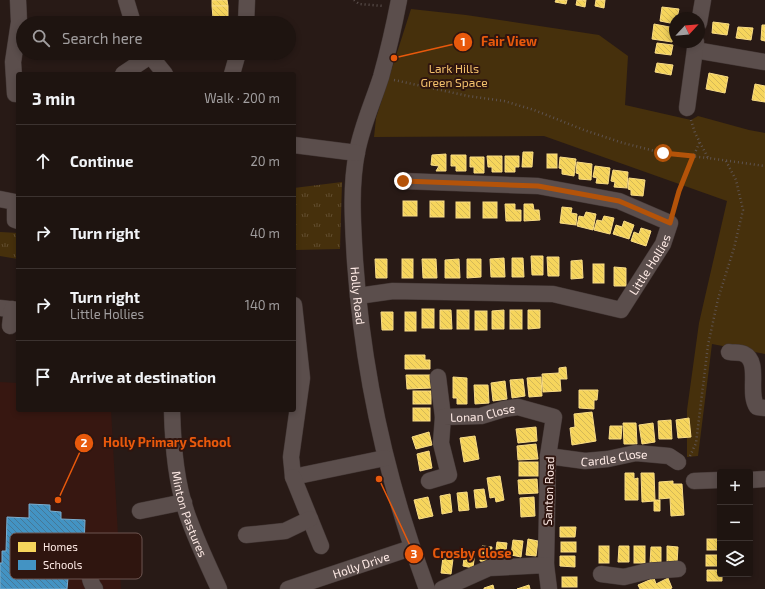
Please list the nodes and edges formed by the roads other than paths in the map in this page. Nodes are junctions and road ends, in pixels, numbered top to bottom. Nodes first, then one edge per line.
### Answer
1 (18, 0) edge
2 (126, 0) edge
3 (248, 0) edge
4 (703, 0) edge
5 (398, 3) edge
6 (701, 12) edge
7 (19, 16) edge
8 (130, 16) edge
9 (247, 16) edge
10 (16, 42) edge
11 (696, 48) edge
12 (705, 48) edge
13 (142, 60) edge
14 (153, 60) edge
15 (236, 60) edge
16 (765, 62) edge
17 (126, 72) edge
18 (163, 72) edge
19 (233, 72) edge
20 (16, 94) edge
21 (687, 108) road end
22 (296, 145) edge
23 (357, 153) junction
24 (403, 181) dead end
25 (8, 200) edge
26 (16, 220) edge
27 (358, 296) junction
28 (10, 309) edge
29 (296, 324) edge
30 (10, 326) dead end
31 (729, 352) dead end
32 (438, 377) dead end
33 (765, 408) edge
34 (172, 412) edge
35 (443, 417) junction
36 (554, 417) joint
37 (548, 456) junction
38 (385, 458) junction
39 (678, 462) road end
40 (294, 477) junction
41 (717, 480) edge
42 (753, 480) edge
43 (765, 480) edge
44 (429, 481) dead end
45 (694, 481) dead end
46 (184, 502) junction
47 (140, 511) dead end
48 (310, 519) junction
49 (246, 535) dead end
50 (321, 546) dead end
51 (412, 548) junction
52 (546, 565) junction
53 (678, 569) dead end
54 (601, 574) dead end
55 (90, 579) edge
56 (625, 583) edge
57 (95, 589) edge
58 (219, 589) edge
59 (288, 589) edge
60 (427, 589) edge
61 (442, 589) edge
62 (549, 589) edge

1 - 7 street
2 - 8 street
3 - 9 street
4 - 6 street
5 - 23 street, Holly Road
10 - 20 street
11 - 21 street
12 - 16 street
13 - 17 street
14 - 18 street
15 - 19 street
22 - 23 street
23 - 27 street, Holly Road
24 - 27 street, Little Hollies
25 - 26 street
27 - 38 street, Holly Road
28 - 30 street
29 - 40 street
31 - 33 street
32 - 35 street
34 - 46 street, Minton Pastures
35 - 36 street, Lonan Close
35 - 44 street, Lonan Close
36 - 37 street, Santon Road
37 - 39 street, Cardle Close
37 - 52 street, Santon Road
38 - 40 street
38 - 51 street, Holly Road
40 - 48 street
41 - 45 street
42 - 43 street
46 - 47 street
46 - 58 street, Minton Pastures
48 - 49 street
48 - 50 street
51 - 59 street, Holly Drive
51 - 60 street, Holly Road
52 - 61 street
52 - 62 street, Santon Road
53 - 56 street
54 - 56 street
55 - 57 street

